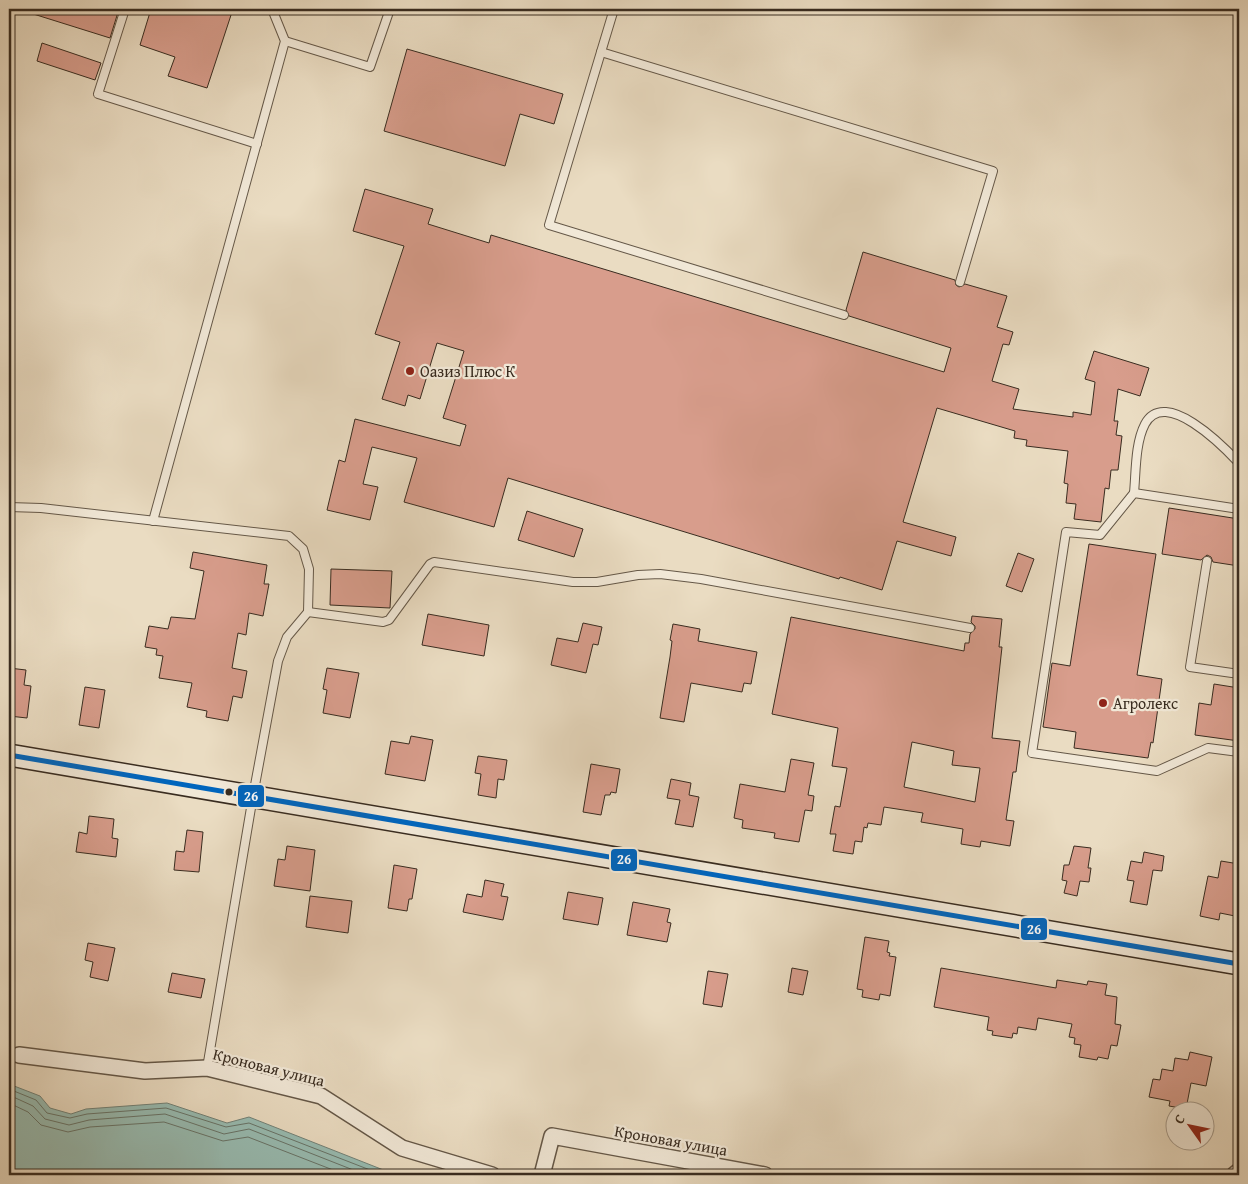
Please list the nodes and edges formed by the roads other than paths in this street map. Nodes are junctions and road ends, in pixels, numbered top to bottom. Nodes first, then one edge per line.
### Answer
1 (125, 9) edge
2 (272, 9) edge
3 (390, 9) edge
4 (614, 9) edge
5 (285, 40) junction
6 (601, 52) junction
7 (257, 144) junction
8 (960, 282) dead end
9 (844, 315) dead end
10 (1239, 463) edge
11 (1134, 493) junction
12 (9, 507) edge
13 (1239, 509) edge
14 (153, 521) junction
15 (1206, 561) dead end
16 (308, 612) junction
17 (970, 628) dead end
18 (1239, 674) edge
19 (1239, 752) edge
20 (9, 755) edge
21 (253, 796) junction
22 (1239, 964) edge
23 (19, 1055) dead end
24 (207, 1068) junction
25 (1239, 1171) edge
26 (492, 1175) edge
27 (542, 1175) edge
28 (765, 1175) edge
29 (1234, 1175) edge

1 - 7 lane
2 - 5 lane
3 - 5 lane
4 - 6 lane
5 - 7 lane
6 - 8 lane
6 - 9 lane
7 - 14 lane
10 - 11 lane
11 - 13 lane
11 - 19 lane
12 - 14 lane
14 - 16 lane
15 - 18 lane
16 - 17 lane
16 - 21 lane
20 - 21 street
21 - 22 street
21 - 24 lane
23 - 24 street, Кроновая улица
24 - 26 street, Кроновая улица
25 - 29 street
27 - 28 street, Кроновая улица

